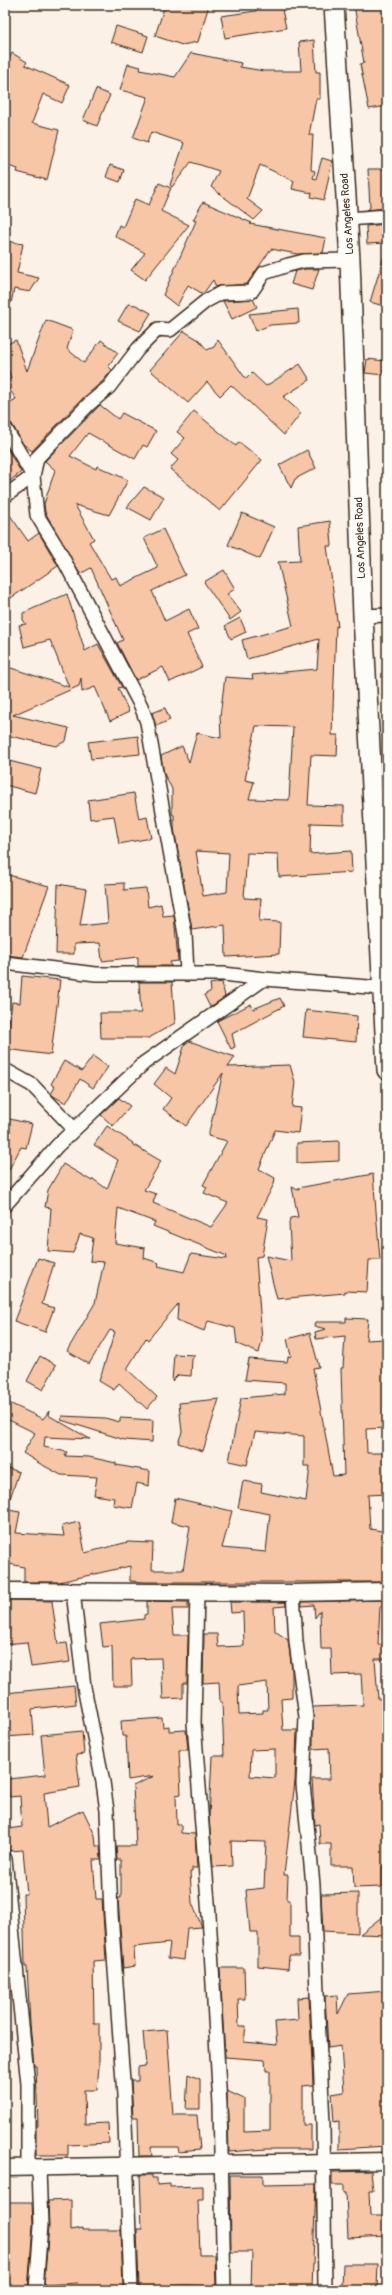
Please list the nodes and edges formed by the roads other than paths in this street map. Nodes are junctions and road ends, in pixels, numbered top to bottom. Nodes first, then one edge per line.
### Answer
1 (334, 5) edge
2 (387, 216) edge
3 (348, 219) junction
4 (350, 260) junction
5 (5, 428) edge
6 (33, 476) junction
7 (5, 496) edge
8 (387, 615) edge
9 (363, 616) junction
10 (382, 874) edge
11 (5, 963) edge
12 (187, 973) junction
13 (264, 979) junction
14 (382, 988) junction
15 (5, 1070) edge
16 (387, 1070) edge
17 (74, 1129) junction
18 (5, 1205) edge
19 (5, 1591) edge
20 (74, 1591) junction
21 (387, 1591) edge
22 (197, 1592) junction
23 (293, 1593) junction
24 (5, 1859) edge
25 (387, 2161) edge
26 (323, 2163) junction
27 (222, 2165) junction
28 (127, 2167) junction
29 (5, 2168) edge
30 (34, 2168) junction
31 (36, 2290) edge
32 (132, 2290) edge
33 (224, 2290) edge
34 (325, 2290) edge

1 - 3 main road, Los Angeles Road
2 - 3 street
3 - 4 main road, Los Angeles Road
4 - 6 street
4 - 9 main road, Los Angeles Road
5 - 6 street
6 - 7 street
6 - 12 street
8 - 9 street
9 - 10 main road, Los Angeles Road
10 - 14 main road, Los Angeles Road
11 - 12 street
12 - 13 street
13 - 14 street
13 - 17 street
14 - 16 main road, Los Angeles Road
15 - 17 street
17 - 18 street
19 - 20 street
20 - 22 street
20 - 28 street
21 - 23 street
22 - 23 street
22 - 27 street
23 - 26 street
24 - 30 street
25 - 26 street
26 - 27 street
26 - 34 street
27 - 28 street
27 - 33 street
28 - 30 street
28 - 32 street
29 - 30 street
30 - 31 street

